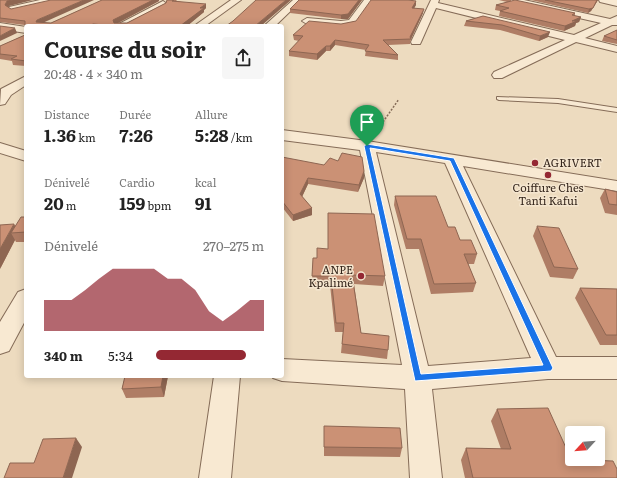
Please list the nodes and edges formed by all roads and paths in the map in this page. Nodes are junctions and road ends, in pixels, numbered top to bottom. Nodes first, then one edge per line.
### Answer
1 (28, 0) edge
2 (52, 0) edge
3 (237, 0) edge
4 (298, 0) edge
5 (368, 0) edge
6 (513, 0) edge
7 (603, 0) edge
8 (435, 2) edge
9 (617, 3) edge
10 (163, 4) edge
11 (12, 9) junction
12 (0, 11) edge
13 (307, 21) edge
14 (615, 22) edge
15 (124, 24) edge
16 (202, 24) edge
17 (272, 24) edge
18 (0, 26) edge
19 (24, 30) edge
20 (24, 35) edge
21 (575, 39) junction
22 (13, 40) edge
23 (416, 42) dead end
24 (617, 49) edge
25 (498, 75) dead end
26 (24, 81) edge
27 (2, 94) edge
28 (24, 95) edge
29 (499, 98) dead end
30 (399, 99) dead end
31 (617, 110) edge
32 (284, 135) edge
33 (367, 146) junction
34 (0, 148) edge
35 (24, 155) edge
36 (452, 160) junction
37 (617, 186) edge
38 (24, 301) edge
39 (3, 335) edge
40 (548, 368) junction
41 (617, 368) edge
42 (284, 370) edge
43 (227, 378) edge
44 (418, 378) junction
45 (215, 478) edge
46 (426, 478) edge

1 - 11 street
2 - 11 street
3 - 16 street
4 - 17 street
5 - 13 street
6 - 14 street
7 - 9 street
8 - 21 street
8 - 23 street
10 - 15 street
11 - 12 street
14 - 21 street
18 - 19 street
20 - 22 street
21 - 24 street
21 - 25 street
26 - 27 street
27 - 28 street
29 - 31 lane
30 - 33 path
32 - 33 street
33 - 36 street
33 - 44 street
34 - 35 street
36 - 37 street
36 - 40 street
38 - 39 street
40 - 41 street
40 - 44 street
42 - 44 street
43 - 45 street
44 - 46 street

